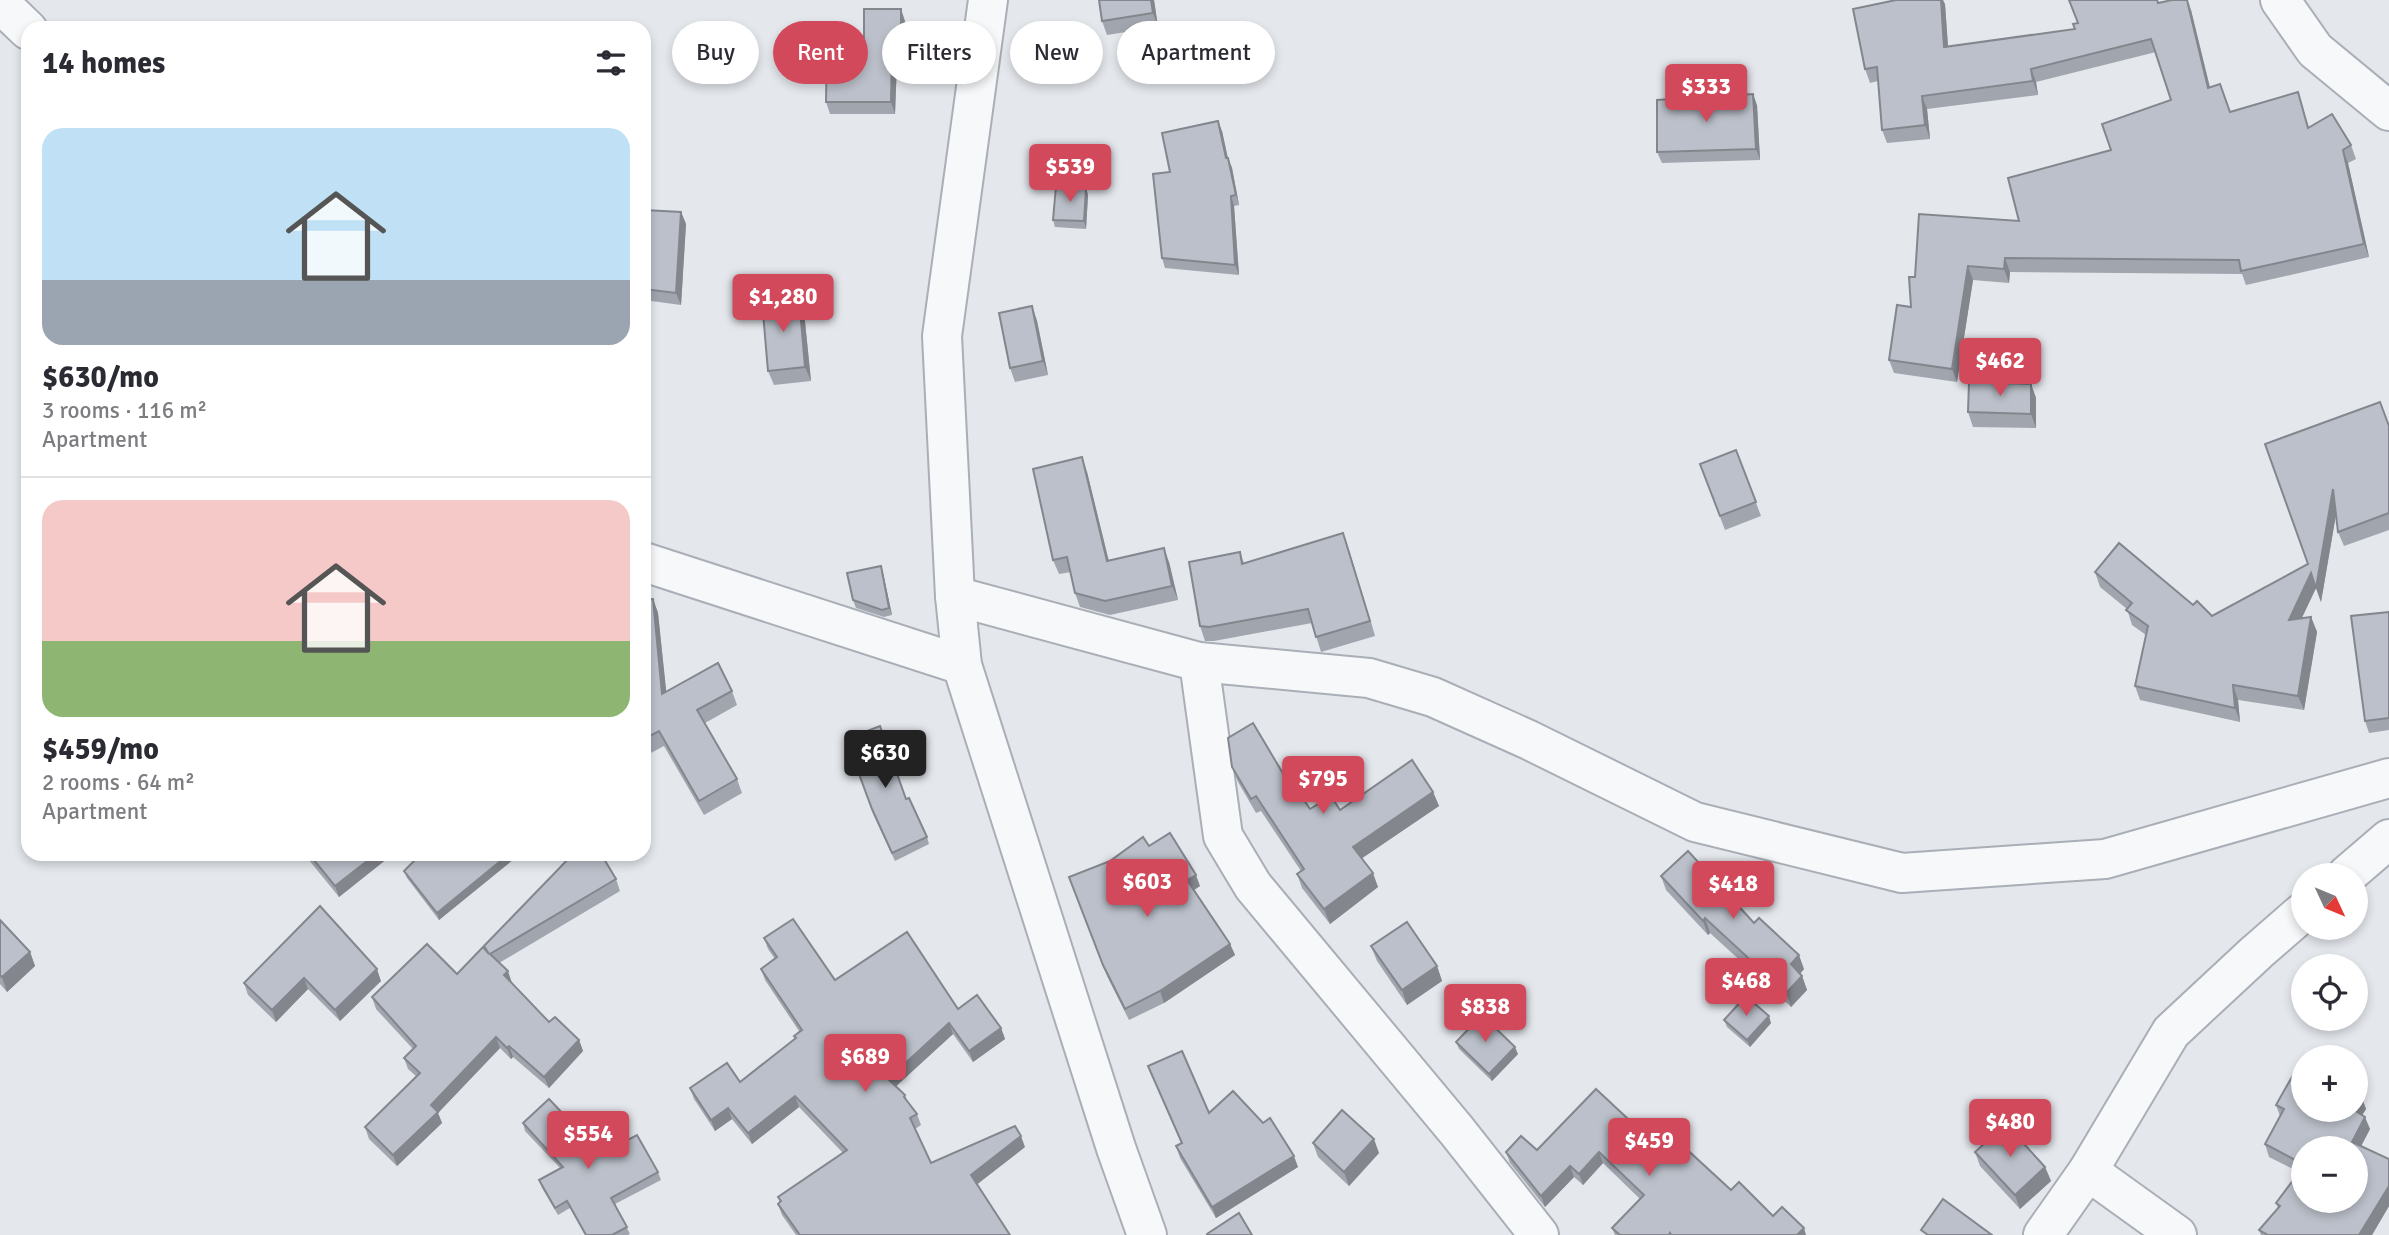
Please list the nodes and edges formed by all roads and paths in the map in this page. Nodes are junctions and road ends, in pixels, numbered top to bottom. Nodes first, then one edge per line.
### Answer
1 (988, 0) edge
2 (2280, 0) edge
3 (0, 3) edge
4 (21, 23) edge
5 (2389, 111) edge
6 (651, 564) edge
7 (955, 596) junction
8 (1199, 662) junction
9 (962, 665) junction
10 (2389, 778) edge
11 (2389, 839) edge
12 (2361, 863) edge
13 (2291, 922) edge
14 (2088, 1171) junction
15 (1147, 1235) edge
16 (1539, 1235) edge
17 (2043, 1235) edge
18 (2177, 1235) edge

1 - 7 street
2 - 5 street
3 - 4 street
6 - 9 street
7 - 8 street
7 - 9 street
8 - 10 street
8 - 16 street
9 - 15 street
11 - 12 street
13 - 14 street
14 - 17 street
14 - 18 street

